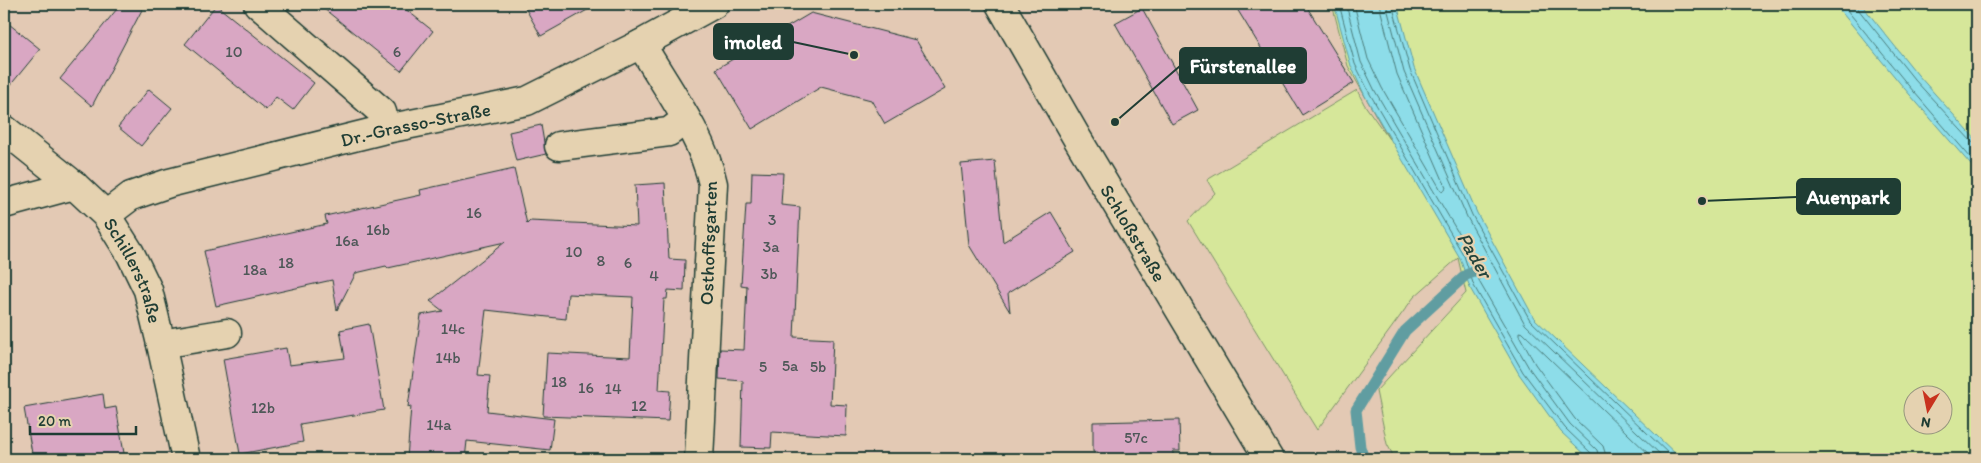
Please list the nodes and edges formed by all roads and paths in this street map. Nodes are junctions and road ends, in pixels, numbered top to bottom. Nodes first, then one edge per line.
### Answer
1 (258, 4) edge
2 (714, 4) edge
3 (1000, 4) edge
4 (641, 44) junction
5 (686, 120) junction
6 (4, 129) edge
7 (386, 129) junction
8 (559, 146) dead end
9 (74, 184) junction
10 (4, 204) edge
11 (106, 216) junction
12 (227, 333) dead end
13 (161, 344) junction
14 (186, 459) edge
15 (699, 459) edge
16 (1269, 459) edge

1 - 7 street
2 - 4 street, Dr.-Grasso-Straße
3 - 16 street, Schloßstraße
4 - 5 street, Osthoffsgarten
4 - 7 street, Dr.-Grasso-Straße
5 - 8 street
5 - 15 street, Osthoffsgarten
6 - 9 street, Schillerstraße
7 - 11 street, Dr.-Grasso-Straße
9 - 10 street
9 - 11 street, Schillerstraße
11 - 13 street, Schillerstraße
12 - 13 street
13 - 14 street, Schillerstraße

